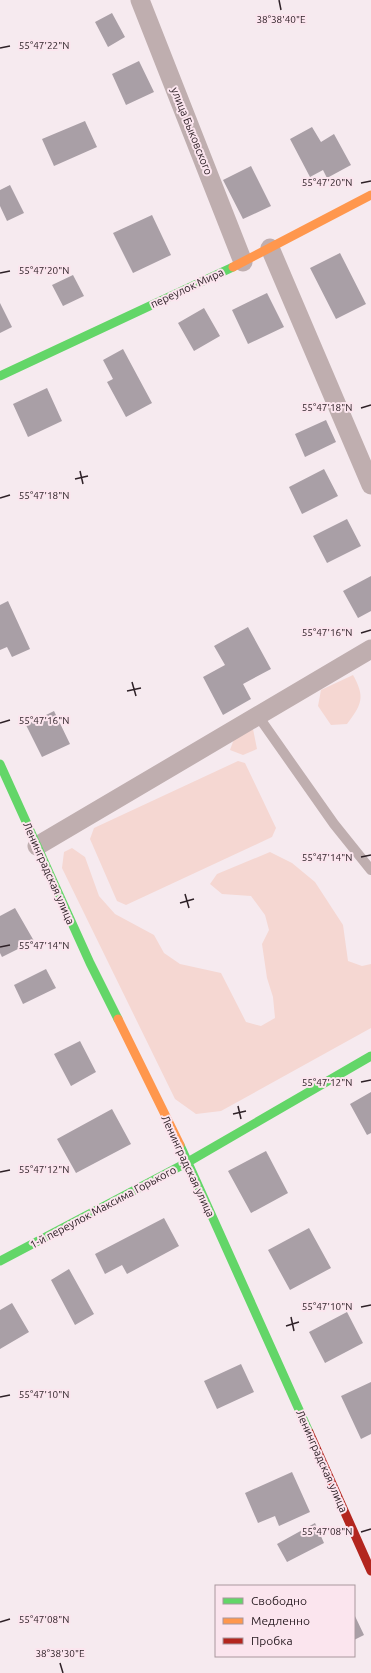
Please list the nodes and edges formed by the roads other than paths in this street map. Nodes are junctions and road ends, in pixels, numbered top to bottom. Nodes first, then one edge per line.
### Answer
1 (140, 0) edge
2 (371, 195) edge
3 (270, 248) junction
4 (243, 262) junction
5 (0, 376) edge
6 (371, 485) edge
7 (371, 649) edge
8 (258, 716) junction
9 (0, 764) edge
10 (37, 846) junction
11 (371, 870) edge
12 (371, 1056) edge
13 (188, 1162) junction
14 (0, 1261) edge
15 (371, 1570) edge

1 - 4 street, улица Быковского
2 - 3 street, переулок Мира
3 - 4 street, переулок Мира
3 - 6 street
4 - 5 street, переулок Мира
7 - 8 street
8 - 10 street
8 - 11 lane
9 - 10 street, Ленинградская улица
10 - 13 street, Ленинградская улица
12 - 13 street, 1-й переулок Максима Горького
13 - 14 street, 1-й переулок Максима Горького
13 - 15 street, Ленинградская улица

